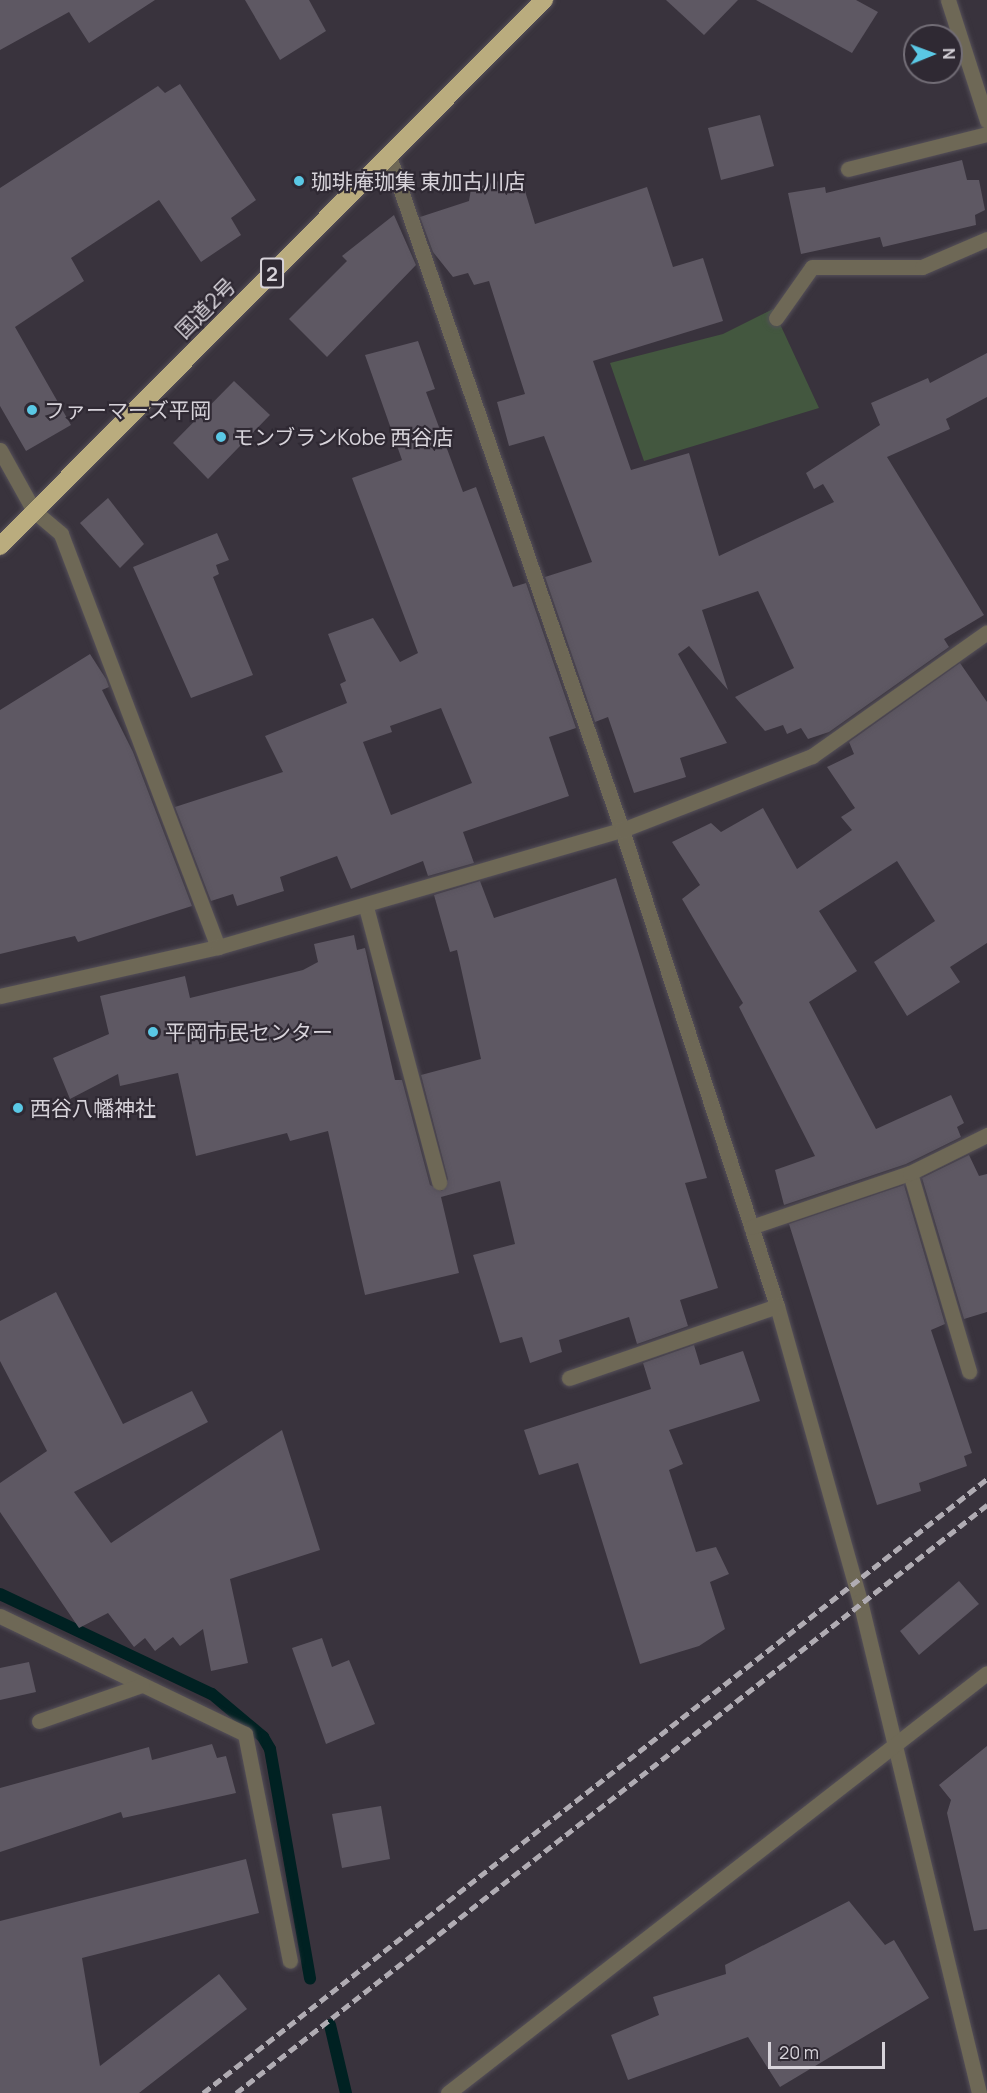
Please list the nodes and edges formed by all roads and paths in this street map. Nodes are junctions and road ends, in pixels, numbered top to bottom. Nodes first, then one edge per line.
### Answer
1 (544, 0) edge
2 (948, 0) edge
3 (987, 121) edge
4 (987, 134) edge
5 (389, 156) junction
6 (848, 169) dead end
7 (987, 239) edge
8 (776, 318) dead end
9 (0, 450) edge
10 (34, 511) junction
11 (0, 546) edge
12 (987, 632) edge
13 (622, 830) junction
14 (366, 907) junction
15 (218, 947) junction
16 (0, 996) edge
17 (987, 1135) edge
18 (910, 1173) junction
19 (439, 1182) dead end
20 (751, 1227) junction
21 (777, 1306) junction
22 (969, 1371) dead end
23 (569, 1378) dead end
24 (0, 1616) edge
25 (987, 1673) edge
26 (142, 1685) junction
27 (39, 1720) dead end
28 (896, 1740) junction
29 (291, 1961) dead end
30 (448, 2093) edge
31 (979, 2093) edge

1 - 5 highway, 国道2号 / 2
2 - 3 street
4 - 6 street
5 - 10 highway, 国道2号 / 2
5 - 13 street
7 - 8 street
9 - 10 street
10 - 11 highway, 国道2号 / 2
10 - 15 street
12 - 13 street
13 - 14 street
13 - 20 street
14 - 15 street
14 - 19 street
15 - 16 street
17 - 18 street
18 - 20 street
18 - 22 street
20 - 21 street
21 - 23 street
21 - 28 street
24 - 26 street
25 - 28 street
26 - 27 street
26 - 29 street
28 - 30 street
28 - 31 street

